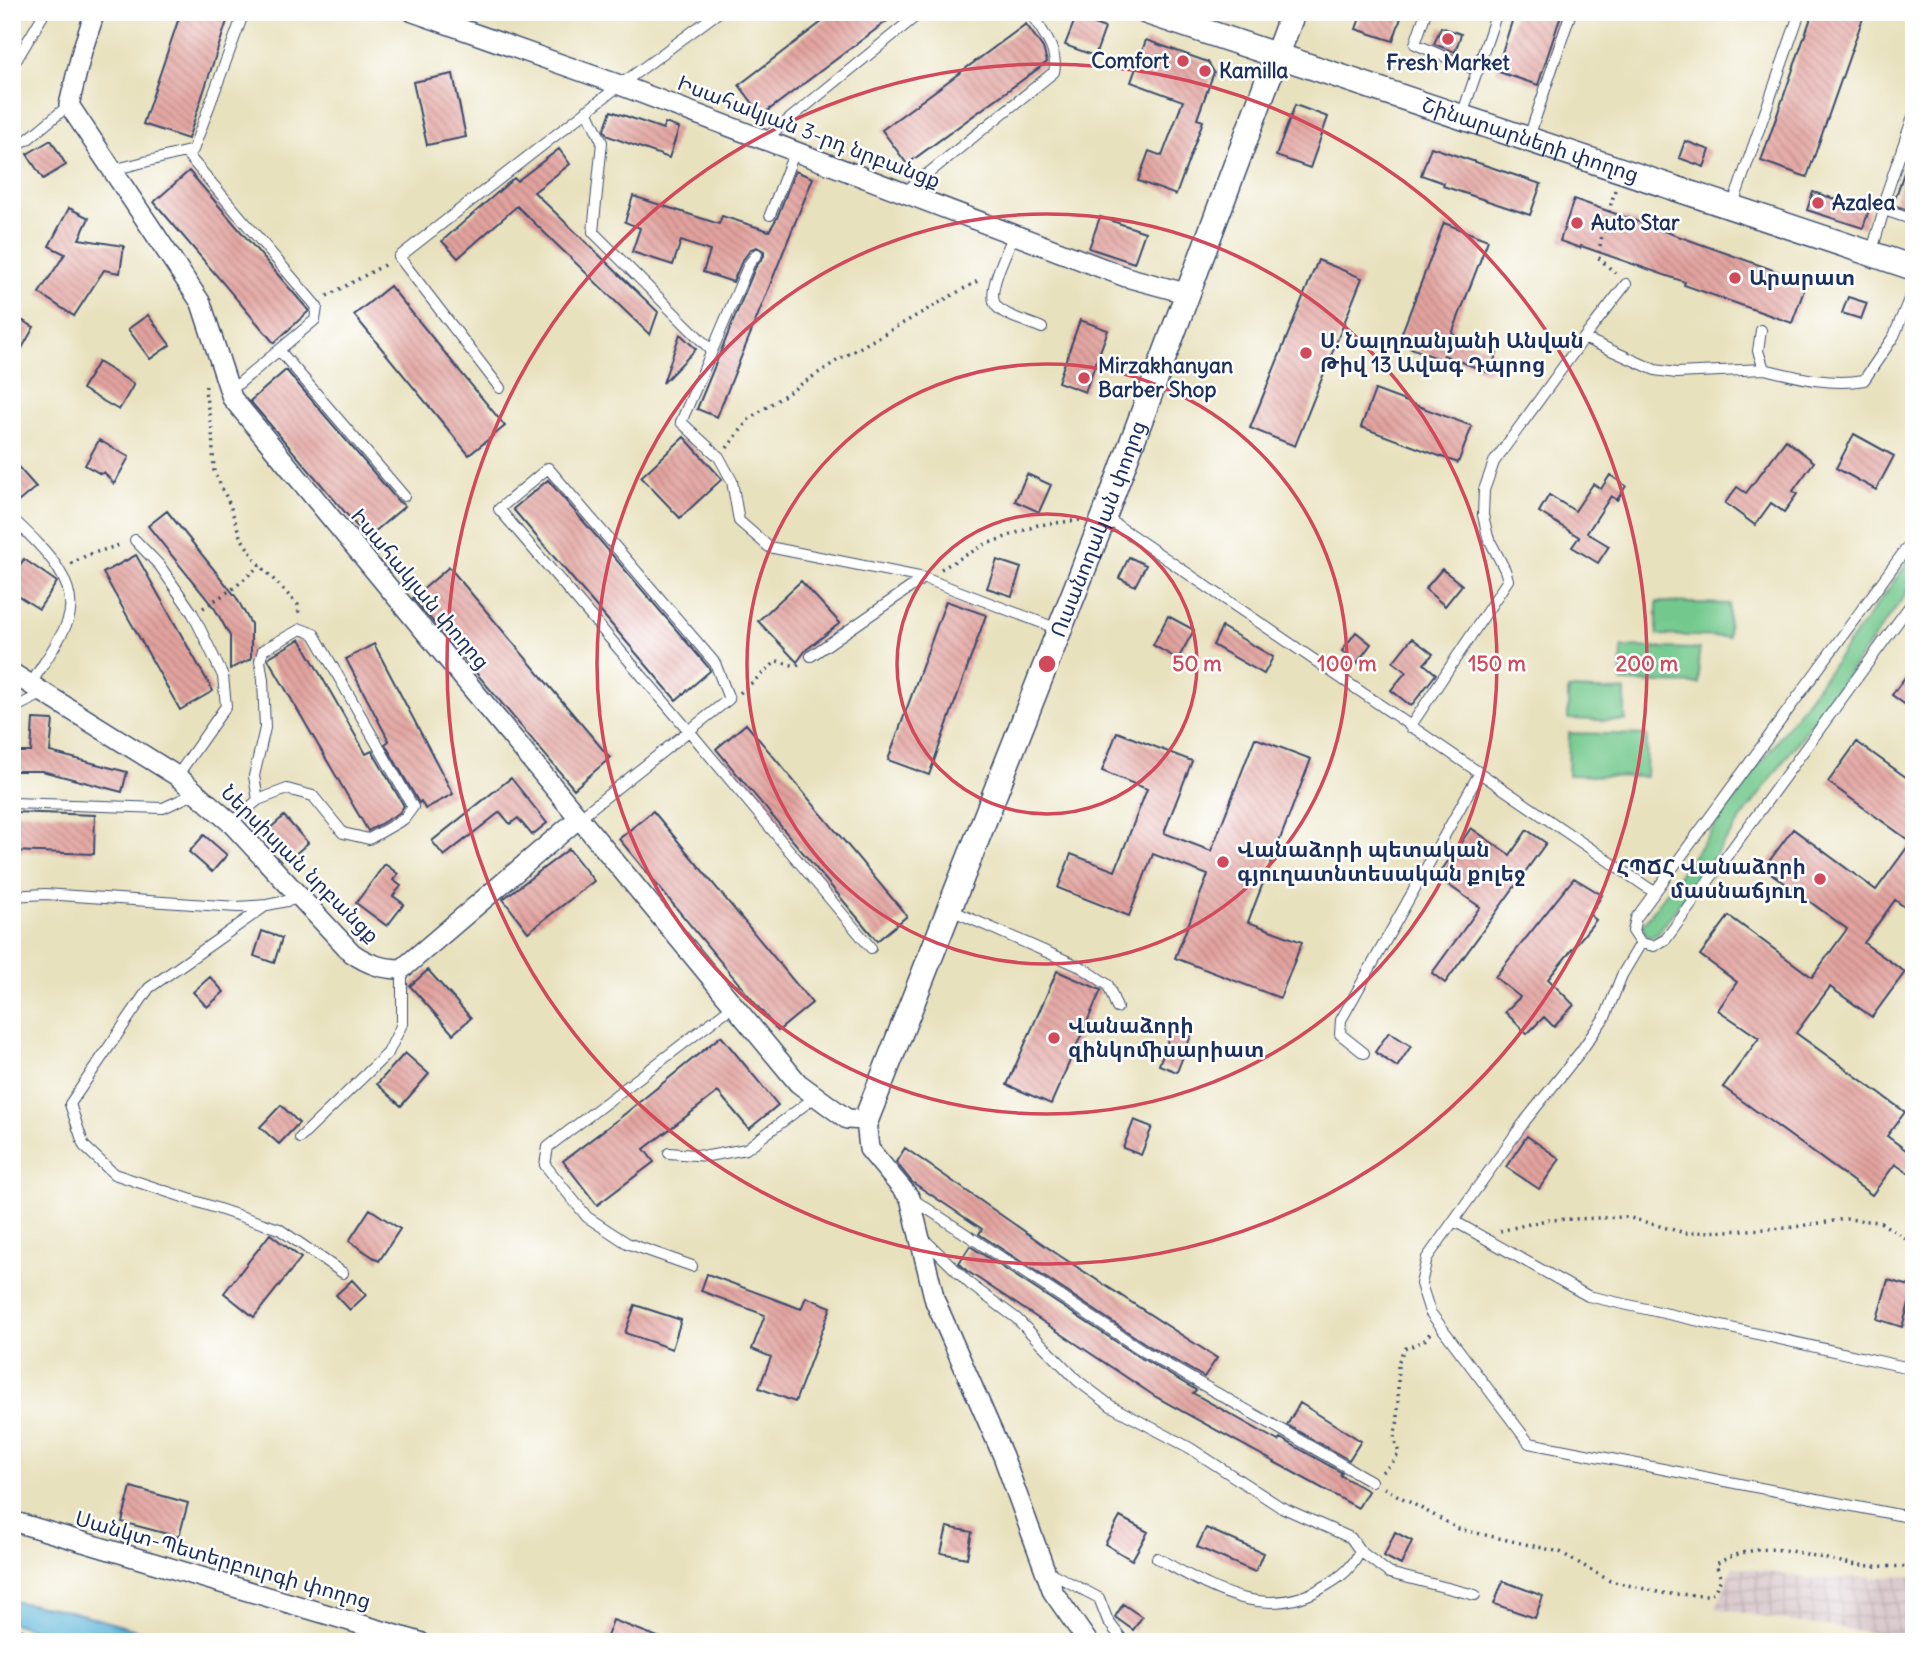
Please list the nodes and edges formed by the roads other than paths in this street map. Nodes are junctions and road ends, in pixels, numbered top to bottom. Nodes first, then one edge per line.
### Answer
1 (45, 12) edge
2 (95, 12) edge
3 (244, 12) edge
4 (413, 12) edge
5 (719, 12) edge
6 (921, 12) edge
7 (1030, 12) edge
8 (1147, 12) edge
9 (1293, 12) edge
10 (1426, 12) edge
11 (1497, 12) edge
12 (1572, 12) edge
13 (1800, 12) edge
14 (1278, 56) junction
15 (12, 57) edge
16 (1478, 71) junction
17 (620, 85) junction
18 (69, 105) junction
19 (587, 110) junction
20 (1914, 114) edge
21 (1461, 118) junction
22 (765, 140) junction
23 (1527, 141) junction
24 (12, 145) edge
25 (795, 151) junction
26 (186, 153) junction
27 (113, 170) junction
28 (904, 193) junction
29 (1731, 208) junction
30 (1884, 210) junction
31 (770, 215) dead end
32 (1914, 220) edge
33 (1014, 234) junction
34 (757, 254) dead end
35 (1871, 254) junction
36 (1914, 268) edge
37 (1626, 284) road end
38 (1914, 287) edge
39 (1189, 294) junction
40 (1042, 328) dead end
41 (1761, 330) dead end
42 (1584, 338) junction
43 (279, 349) junction
44 (712, 351) junction
45 (1764, 369) junction
46 (500, 388) dead end
47 (230, 391) junction
48 (404, 496) dead end
49 (1104, 517) junction
50 (12, 518) edge
51 (1914, 538) edge
52 (135, 540) road end
53 (924, 578) junction
54 (1914, 600) edge
55 (1058, 629) junction
56 (811, 656) road end
57 (12, 673) edge
58 (38, 689) junction
59 (12, 707) edge
60 (1410, 727) junction
61 (690, 732) junction
62 (1479, 774) junction
63 (177, 776) junction
64 (197, 793) junction
65 (257, 800) junction
66 (12, 803) edge
67 (579, 818) junction
68 (231, 823) junction
69 (1654, 892) junction
70 (12, 896) edge
71 (301, 898) junction
72 (267, 905) junction
73 (949, 909) junction
74 (1641, 943) junction
75 (871, 948) dead end
76 (402, 968) junction
77 (734, 1005) junction
78 (1117, 1008) dead end
79 (1364, 1053) dead end
80 (815, 1097) junction
81 (866, 1120) junction
82 (300, 1138) dead end
83 (669, 1153) dead end
84 (910, 1198) junction
85 (1454, 1221) junction
86 (919, 1234) junction
87 (692, 1266) dead end
88 (343, 1273) dead end
89 (1914, 1369) edge
90 (1371, 1481) road end
91 (1914, 1518) edge
92 (12, 1521) edge
93 (1360, 1550) junction
94 (1157, 1558) dead end
95 (1045, 1570) junction
96 (1475, 1594) dead end
97 (12, 1638) edge
98 (28, 1642) edge
99 (420, 1642) edge
100 (1088, 1642) edge
101 (1125, 1642) edge

1 - 15 lane
2 - 18 street
3 - 26 lane
4 - 17 street, Իսահակյան 3-րդ նրբանցք
5 - 17 lane
6 - 22 lane
7 - 28 lane
8 - 14 street, Շինարարների փողոց
9 - 14 street, Ուսանողական փողոց
10 - 16 lane
11 - 16 lane
12 - 23 lane
13 - 29 lane
14 - 21 street, Շինարարների փողոց
14 - 39 street, Ուսանողական փողոց
16 - 21 lane
17 - 19 lane
17 - 22 street, Իսահակյան 3-րդ նրբանցք
18 - 24 lane
18 - 27 street, Իսահակյան փողոց
19 - 44 lane
19 - 46 lane
20 - 30 lane
21 - 23 street, Շինարարների փողոց
22 - 25 street, Իսահակյան 3-րդ նրբանցք
23 - 29 street, Շինարարների փողոց
25 - 28 street, Իսահակյան 3-րդ նրբանցք
25 - 31 lane
26 - 27 lane
26 - 43 lane
27 - 47 street, Իսահակյան փողոց
28 - 33 street, Իսահակյան 3-րդ նրբանցք
29 - 35 street, Շինարարների փողոց
30 - 32 lane
30 - 35 lane
33 - 39 street, Իսահակյան 3-րդ նրբանցք
33 - 40 lane
34 - 44 lane
35 - 36 street, Շինարարների փողոց
37 - 42 lane
38 - 45 lane
39 - 49 street, Ուսանողական փողոց
41 - 45 lane
42 - 45 lane
42 - 60 lane
43 - 47 lane
43 - 48 lane
44 - 53 lane
47 - 67 street, Իսահակյան փողոց
49 - 55 street, Ուսանողական փողոց
49 - 60 lane
50 - 58 lane
51 - 69 lane
52 - 63 lane
53 - 55 lane
53 - 56 lane
54 - 74 lane
55 - 73 street, Ուսանողական փողոց
57 - 58 street, Ներսիսյան նրբանցք
58 - 59 lane
58 - 63 street, Ներսիսյան նրբանցք
60 - 62 lane
61 - 61 lane
61 - 67 lane
61 - 75 lane
62 - 69 lane
62 - 79 lane
63 - 64 street, Ներսիսյան նրբանցք
64 - 66 lane
64 - 68 street, Ներսիսյան նրբանցք
65 - 65 lane
65 - 68 lane
67 - 76 street
67 - 77 street, Իսահակյան փողոց
68 - 71 street, Ներսիսյան նրբանցք
69 - 74 lane
70 - 72 lane
71 - 72 lane
71 - 76 street, Ներսիսյան նրբանցք
72 - 88 lane
73 - 78 lane
73 - 81 street, Ուսանողական փողոց
74 - 85 lane
76 - 82 lane
77 - 80 street, Իսահակյան փողոց
77 - 87 lane
80 - 81 street, Իսահակյան փողոց
80 - 83 lane
81 - 84 street
84 - 86 street
84 - 90 lane
85 - 89 lane
85 - 91 lane
86 - 93 lane
86 - 95 street
92 - 99 street, Սանկտ-Պետերբուրգի փողոց
93 - 94 lane
93 - 96 lane
95 - 100 street
95 - 101 lane
97 - 98 street

